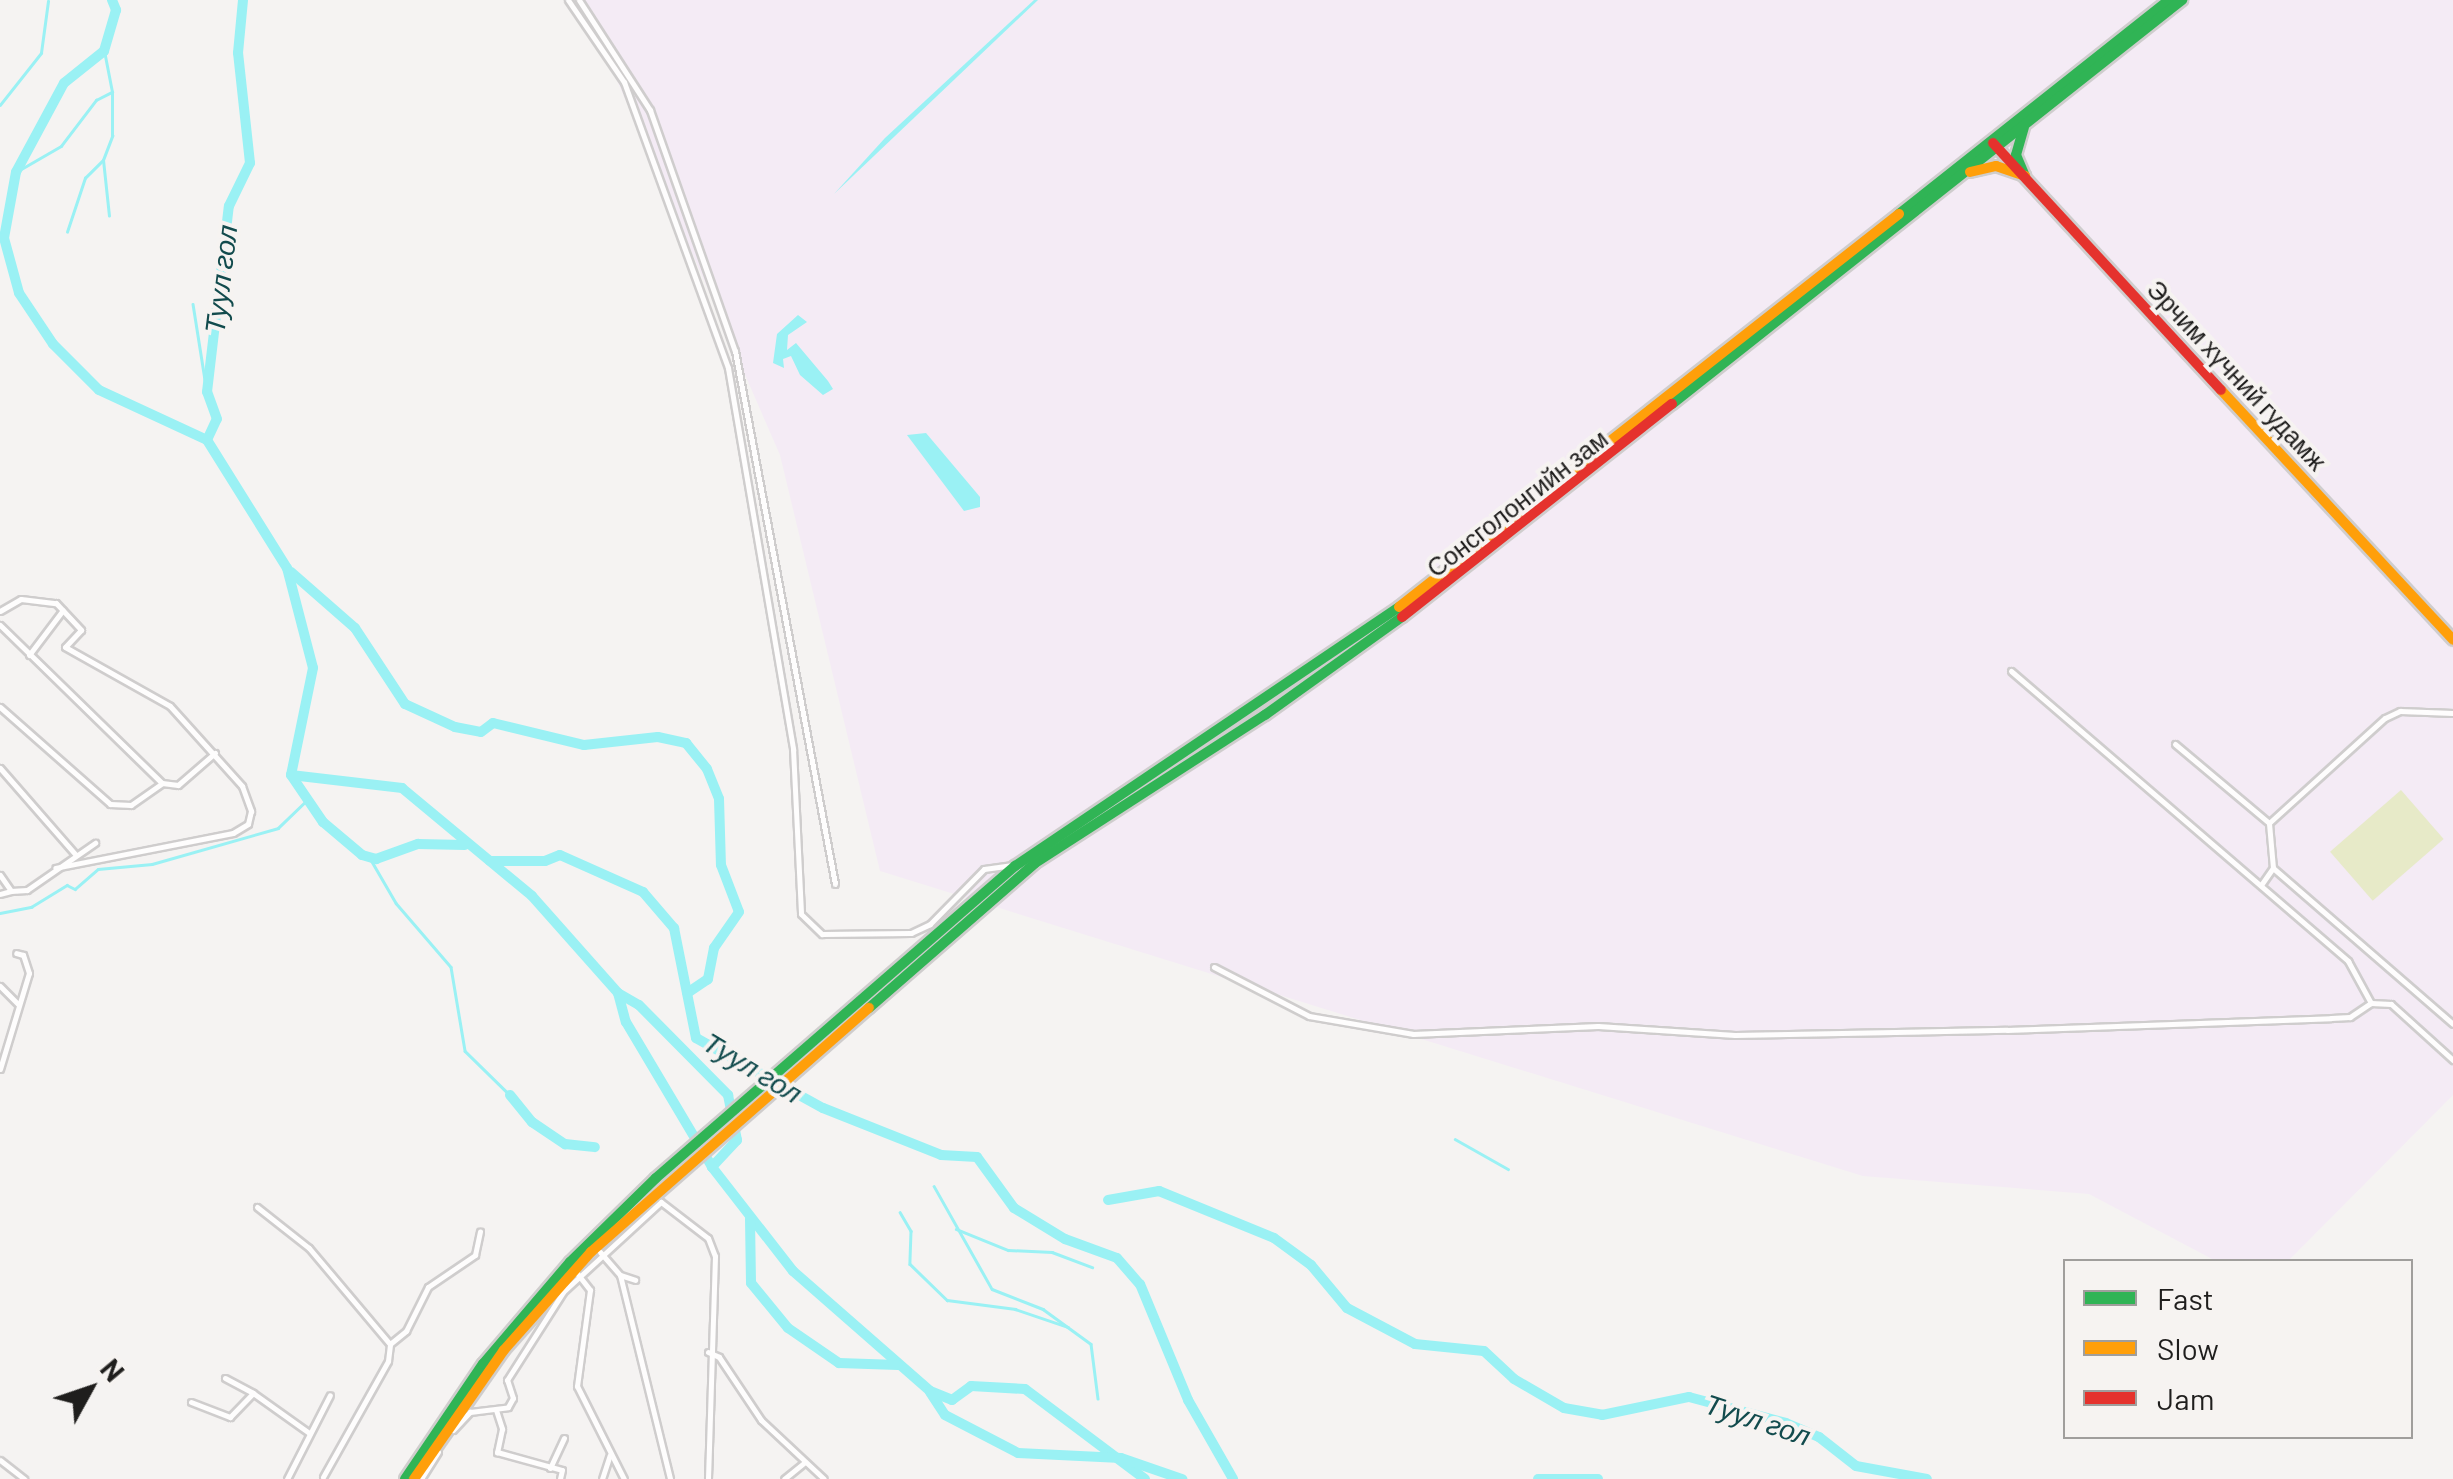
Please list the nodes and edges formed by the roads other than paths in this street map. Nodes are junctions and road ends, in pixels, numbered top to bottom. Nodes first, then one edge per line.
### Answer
1 (568, 0) edge
2 (579, 0) edge
3 (2169, 0) edge
4 (2182, 0) edge
5 (2026, 124) junction
6 (1994, 144) junction
7 (1964, 174) junction
8 (2025, 176) junction
9 (0, 610) edge
10 (63, 610) junction
11 (0, 625) edge
12 (2453, 640) edge
13 (29, 655) junction
14 (2011, 671) dead end
15 (0, 707) edge
16 (2453, 713) edge
17 (2176, 744) dead end
18 (216, 753) junction
19 (0, 768) edge
20 (162, 782) junction
21 (2270, 824) junction
22 (95, 843) dead end
23 (75, 854) junction
24 (1015, 866) junction
25 (55, 868) junction
26 (2273, 868) junction
27 (0, 875) edge
28 (836, 884) dead end
29 (2261, 885) junction
30 (10, 890) junction
31 (0, 894) edge
32 (16, 952) dead end
33 (1214, 967) dead end
34 (0, 986) edge
35 (18, 1004) junction
36 (2370, 1004) junction
37 (858, 1010) junction
38 (2453, 1024) edge
39 (2453, 1060) edge
40 (1, 1064) edge
41 (660, 1180) junction
42 (257, 1207) dead end
43 (480, 1232) dead end
44 (596, 1253) junction
45 (576, 1272) junction
46 (620, 1275) junction
47 (635, 1280) dead end
48 (528, 1331) junction
49 (390, 1344) junction
50 (708, 1352) junction
51 (225, 1378) dead end
52 (253, 1394) junction
53 (330, 1395) dead end
54 (191, 1402) dead end
55 (496, 1410) junction
56 (308, 1433) junction
57 (564, 1438) dead end
58 (443, 1440) junction
59 (610, 1455) junction
60 (0, 1460) edge
61 (804, 1463) junction
62 (550, 1468) junction
63 (323, 1478) edge
64 (24, 1479) edge
65 (287, 1479) edge
66 (405, 1479) edge
67 (418, 1479) edge
68 (560, 1479) edge
69 (602, 1479) edge
70 (624, 1479) edge
71 (670, 1479) edge
72 (708, 1479) edge
73 (784, 1479) edge
74 (824, 1479) edge

1 - 24 street
2 - 28 street
3 - 6 main road, Сонсголонгийн зам
4 - 5 main road, Сонсголонгийн зам
5 - 6 main road, Сонсголонгийн зам
5 - 8 main road
6 - 7 main road, Сонсголонгийн зам
6 - 8 main road, Эрчим хүчний гудамж
6 - 24 main road, Сонсголонгийн зам
7 - 8 main road
7 - 37 main road, Сонсголонгийн зам
8 - 12 main road, Эрчим хүчний гудамж
9 - 10 street
10 - 13 street
10 - 18 street
11 - 13 street
13 - 20 street
14 - 29 street
15 - 20 street
16 - 21 street
17 - 21 street
18 - 20 street
18 - 25 street
19 - 23 street
21 - 26 street
22 - 23 street
23 - 25 street
24 - 37 main road, Сонсголонгийн зам
25 - 30 street
26 - 29 street
26 - 38 street
27 - 30 street
29 - 36 street
30 - 31 street
32 - 35 street
33 - 36 street
34 - 35 street
35 - 40 street
36 - 39 street
37 - 41 main road
41 - 44 main road
41 - 66 main road
42 - 49 street
43 - 49 street
44 - 45 main road
44 - 46 street
44 - 50 street
45 - 48 main road
45 - 59 street
46 - 47 street
46 - 71 street
48 - 55 street
48 - 58 main road
49 - 63 street
50 - 61 street
50 - 72 street
51 - 52 street
52 - 54 street
52 - 56 street
53 - 56 street
55 - 58 street
55 - 62 street
56 - 65 street
57 - 62 street
58 - 67 main road
59 - 69 street
59 - 70 street
60 - 64 street
61 - 73 street
61 - 74 street
62 - 68 street

